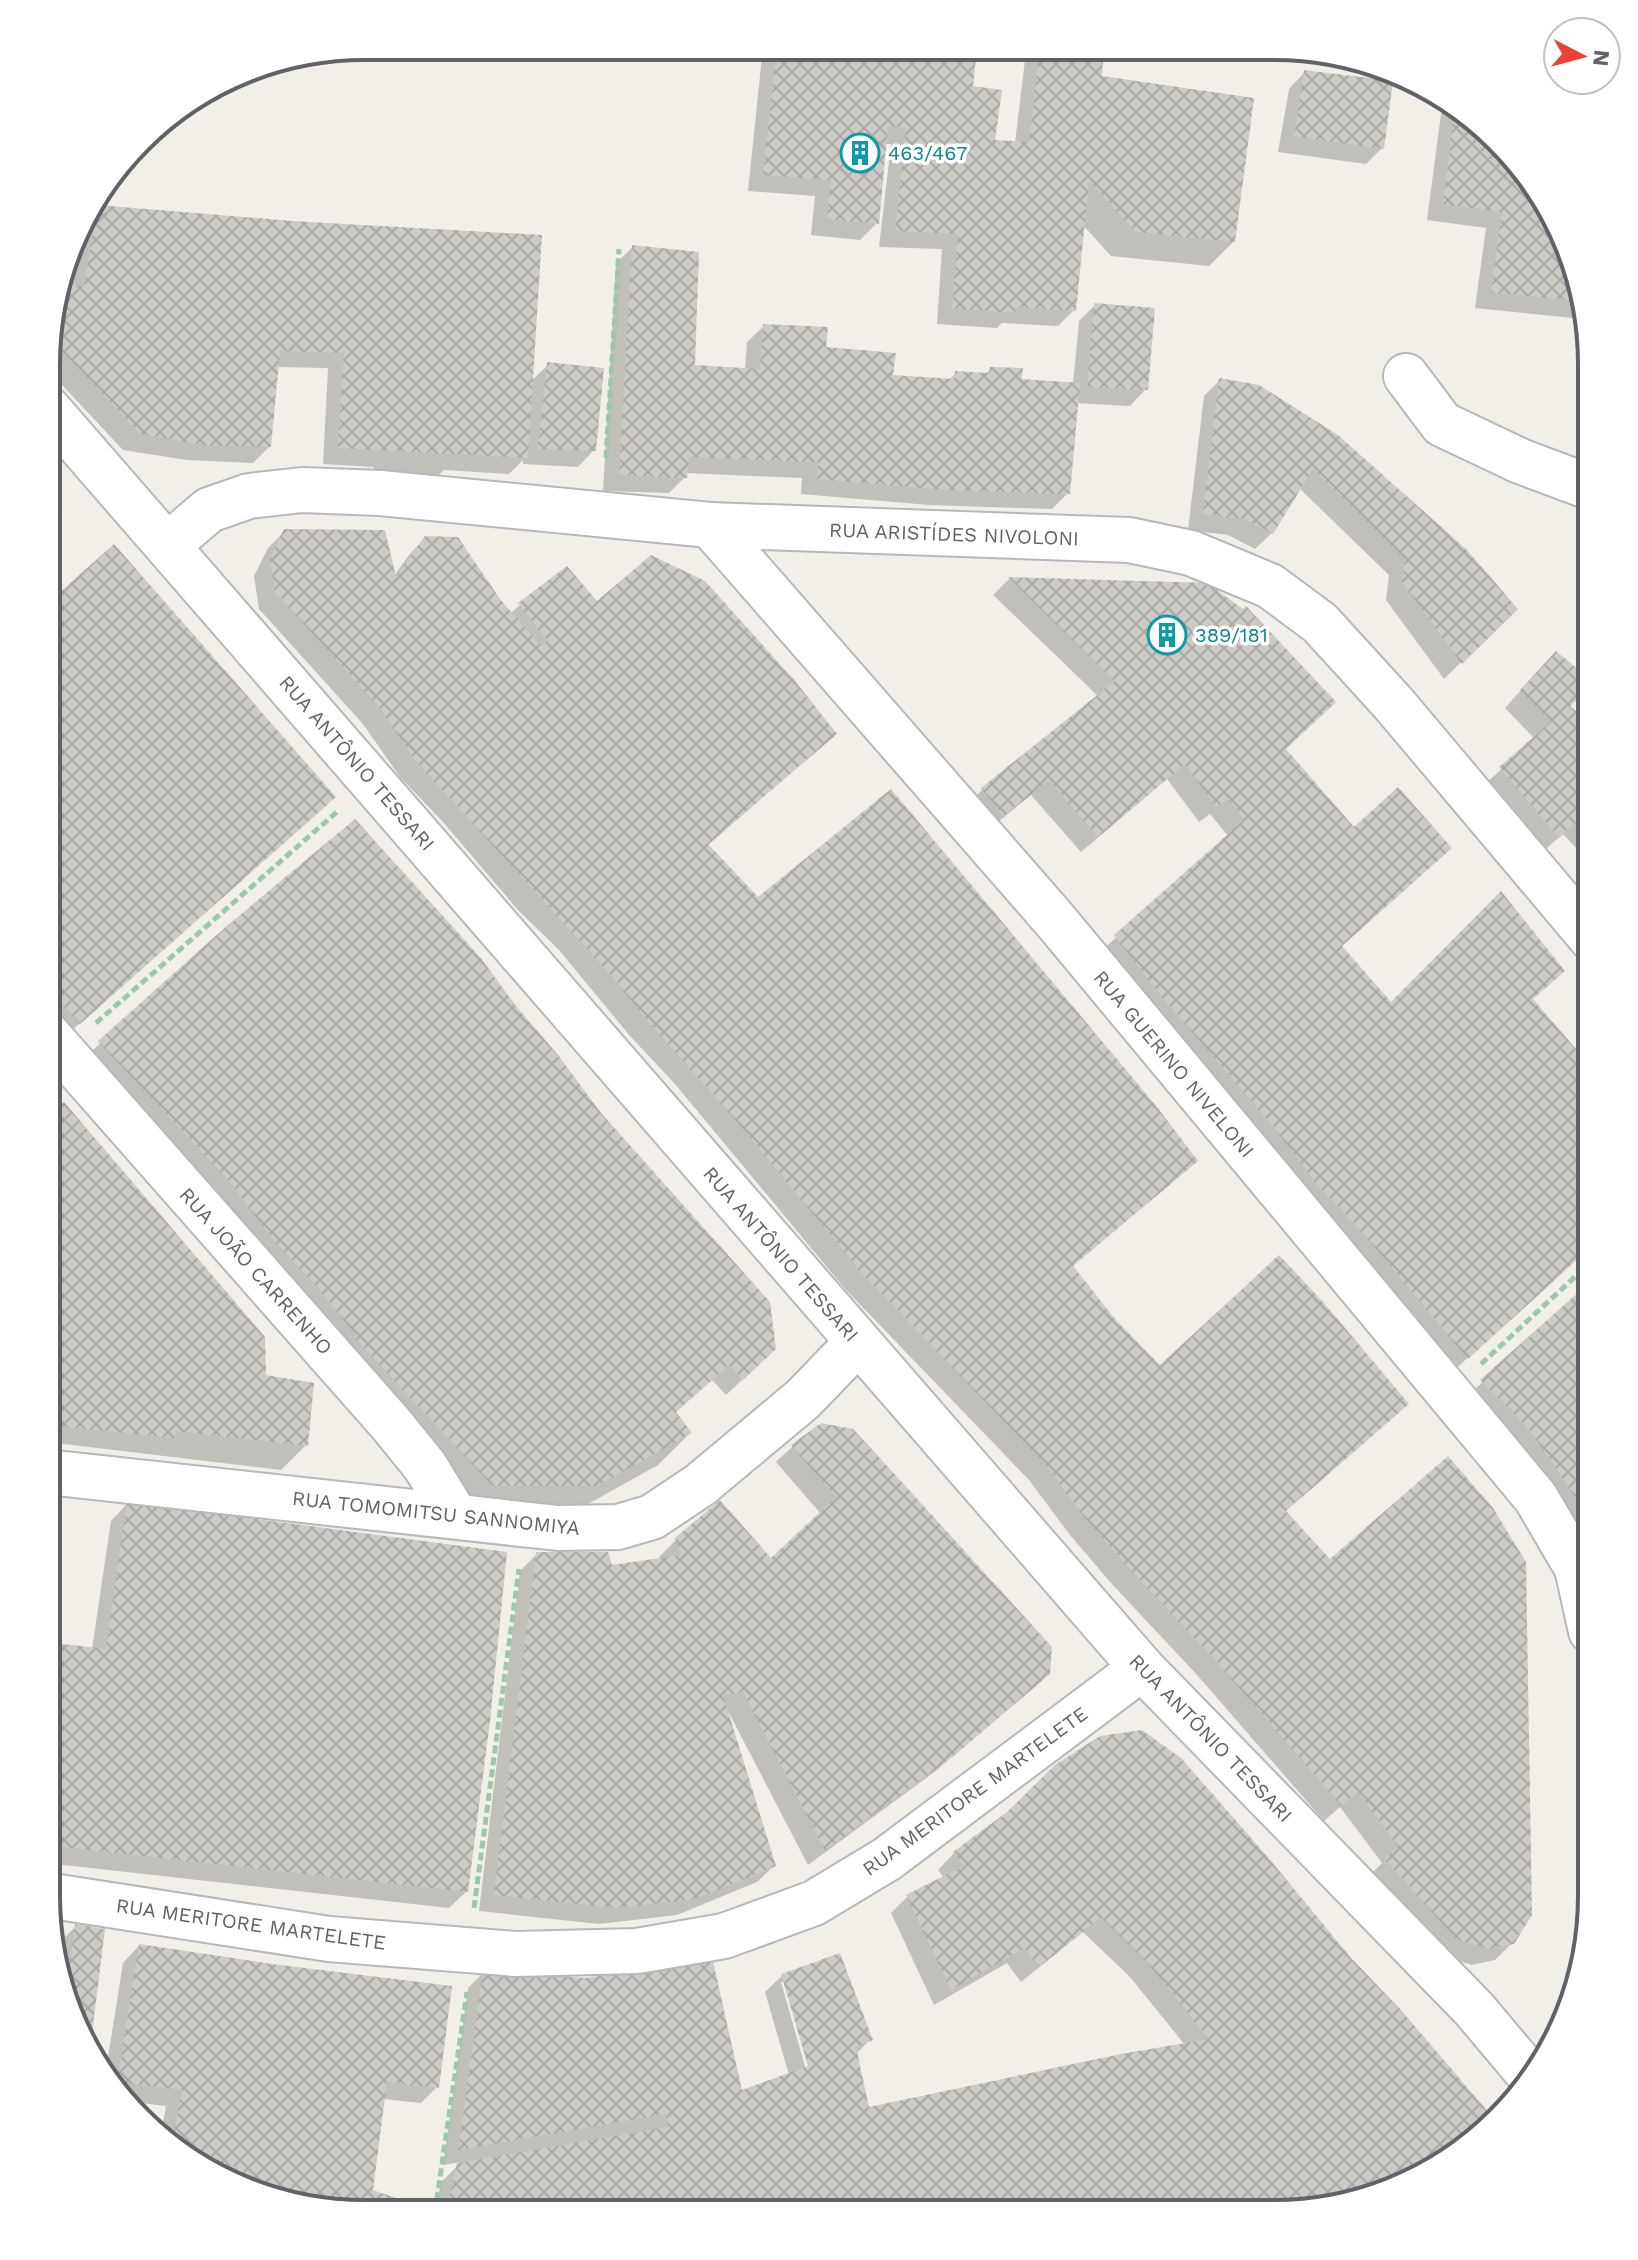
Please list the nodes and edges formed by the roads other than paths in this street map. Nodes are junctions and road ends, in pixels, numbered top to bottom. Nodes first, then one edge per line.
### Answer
1 (1406, 376) dead end
2 (60, 422) edge
3 (1578, 483) edge
4 (710, 525) junction
5 (168, 545) junction
6 (1578, 922) edge
7 (67, 1033) edge
8 (857, 1343) junction
9 (60, 1473) edge
10 (455, 1515) junction
11 (1578, 1572) edge
12 (1142, 1668) junction
13 (60, 1897) edge
14 (1524, 2069) edge

1 - 3 street
2 - 5 street, RUA ANTÔNIO TESSARI
4 - 5 street, RUA ARISTÍDES NIVOLONI
4 - 6 street, RUA ARISTÍDES NIVOLONI
4 - 11 street, RUA GUERINO NIVELONI
5 - 8 street, RUA ANTÔNIO TESSARI
7 - 10 street, RUA JOÃO CARRENHO
8 - 10 street, RUA TOMOMITSU SANNOMIYA
8 - 12 street, RUA ANTÔNIO TESSARI
9 - 10 street, RUA TOMOMITSU SANNOMIYA
12 - 13 street, RUA MERITORE MARTELETE
12 - 14 street, RUA ANTÔNIO TESSARI

